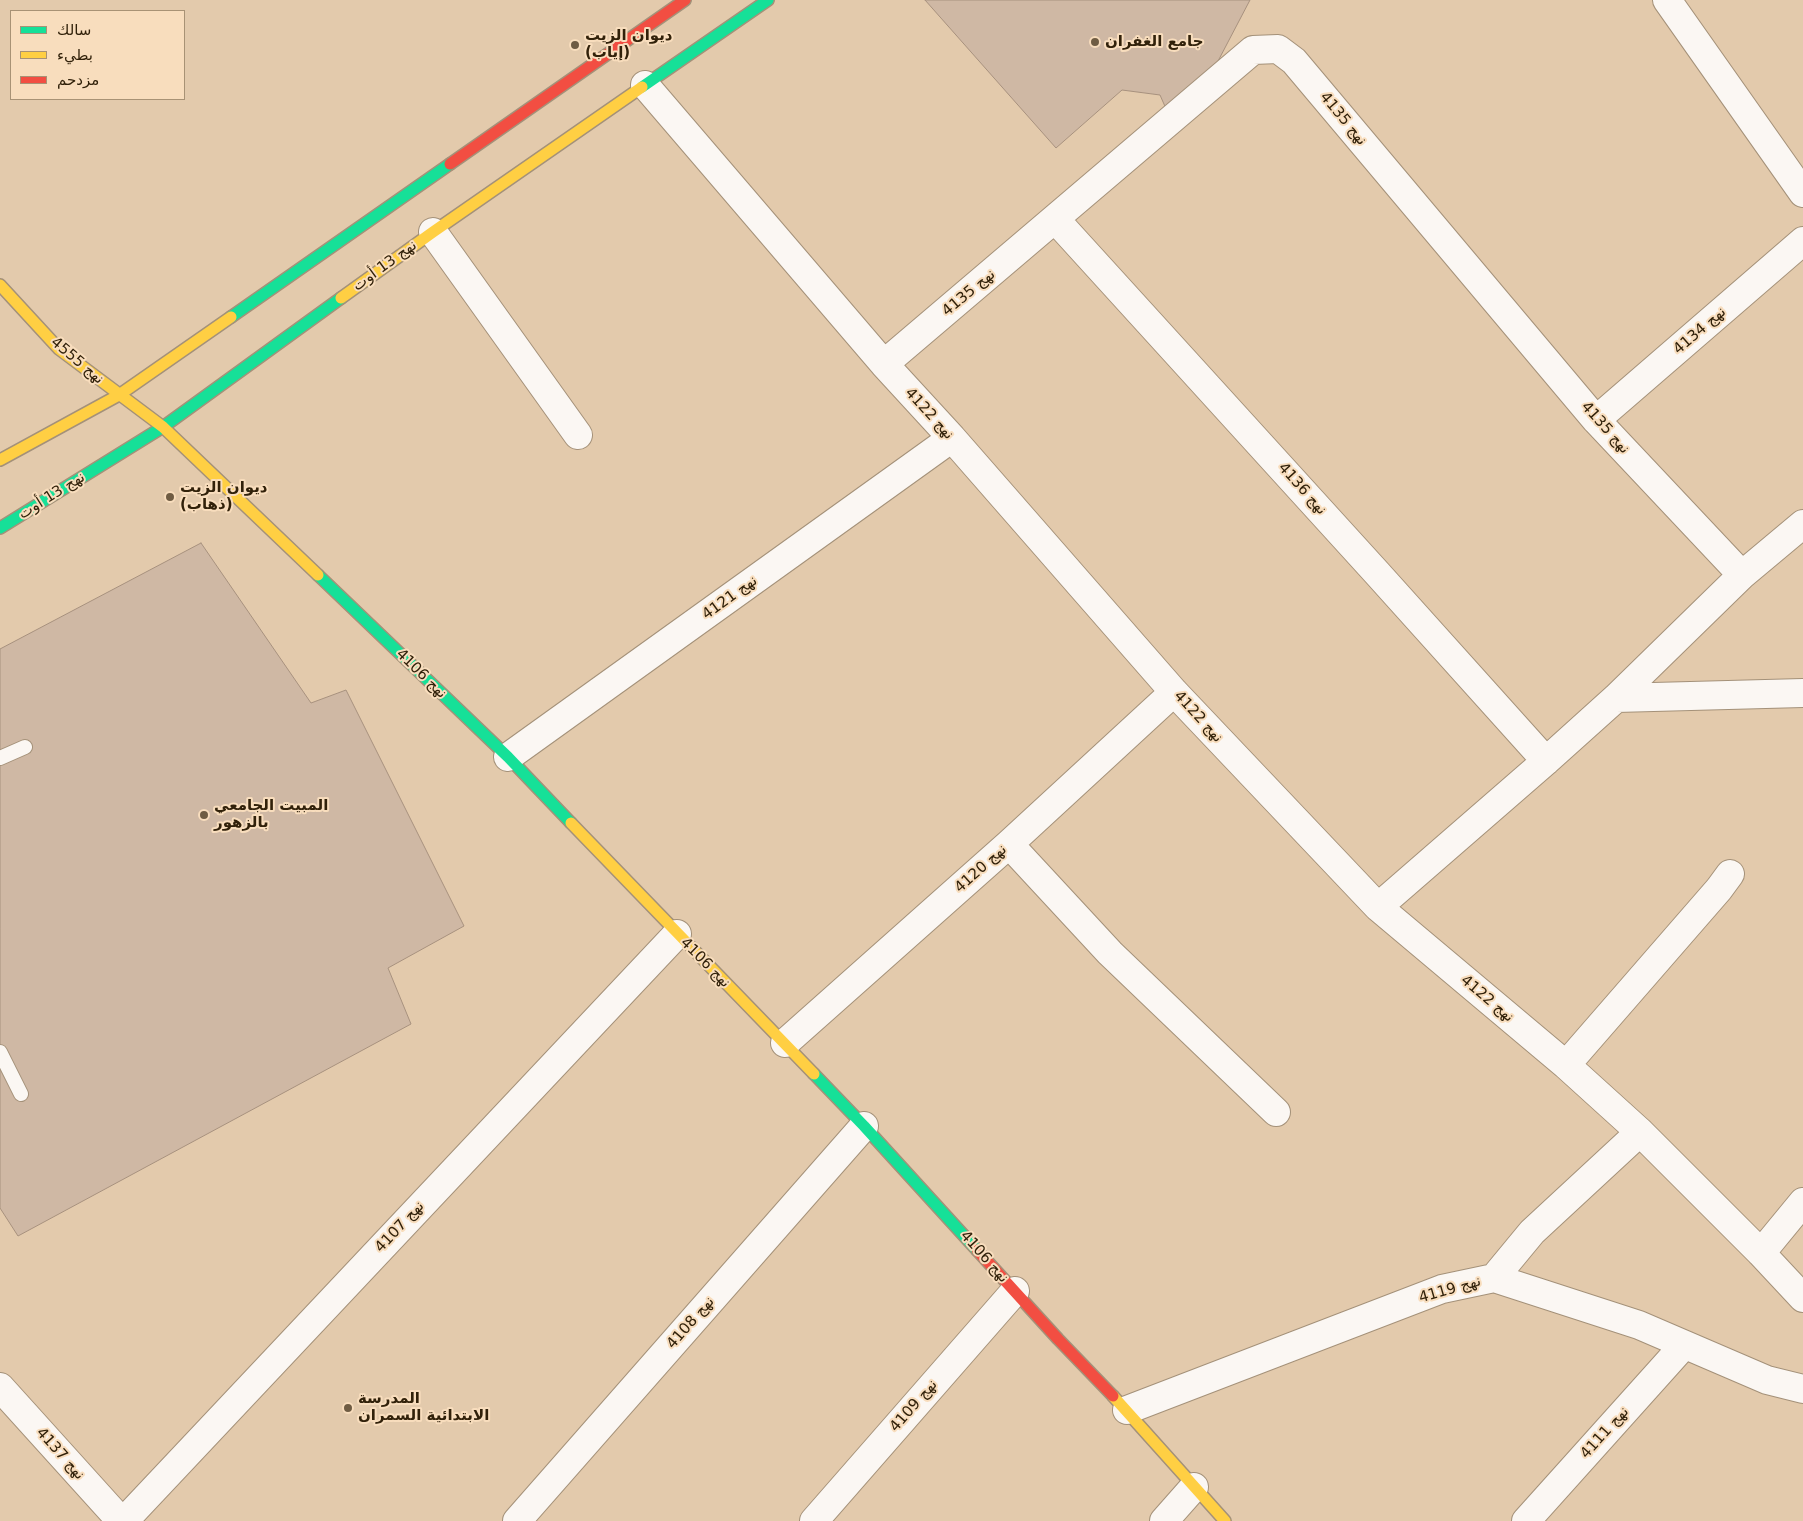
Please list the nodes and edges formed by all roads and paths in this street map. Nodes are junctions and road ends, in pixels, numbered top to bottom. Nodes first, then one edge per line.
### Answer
1 (685, 0) edge
2 (768, 0) edge
3 (1667, 0) edge
4 (645, 85) junction
5 (1803, 193) edge
6 (1055, 219) junction
7 (433, 232) junction
8 (1803, 241) edge
9 (0, 285) edge
10 (884, 364) junction
11 (119, 395) junction
12 (1596, 420) junction
13 (163, 426) junction
14 (578, 435) dead end
15 (952, 438) junction
16 (0, 460) edge
17 (1803, 524) edge
18 (0, 528) edge
19 (1742, 575) junction
20 (1174, 692) junction
21 (1803, 692) edge
22 (1616, 698) junction
23 (24, 747) dead end
24 (508, 757) junction
25 (0, 758) edge
26 (1546, 761) junction
27 (1009, 844) junction
28 (1730, 874) dead end
29 (1378, 907) junction
30 (677, 934) junction
31 (785, 1044) junction
32 (0, 1052) edge
33 (1566, 1065) junction
34 (21, 1094) dead end
35 (1276, 1112) dead end
36 (864, 1126) junction
37 (1640, 1132) junction
38 (1803, 1202) edge
39 (1761, 1253) junction
40 (1494, 1278) junction
41 (1015, 1291) junction
42 (1803, 1298) edge
43 (1684, 1345) junction
44 (0, 1387) edge
45 (1803, 1389) edge
46 (1127, 1410) junction
47 (1194, 1487) junction
48 (522, 1520) edge
49 (122, 1521) edge
50 (814, 1521) edge
51 (1164, 1521) edge
52 (1225, 1521) edge
53 (1526, 1521) edge

1 - 11 street
2 - 4 street, نهج 13 أوت
3 - 5 street
4 - 7 street, نهج 13 أوت
4 - 10 street, نهج 4122
6 - 10 street, نهج 4135
6 - 12 street, نهج 4135
6 - 26 street, نهج 4136
7 - 13 street, نهج 13 أوت
7 - 14 street
8 - 12 street, نهج 4134
9 - 11 street, نهج 4555
10 - 15 street, نهج 4122
11 - 13 street, نهج 4555
11 - 16 street
12 - 19 street, نهج 4135
13 - 18 street, نهج 13 أوت
13 - 24 street, نهج 4106
15 - 20 street, نهج 4122
15 - 24 street, نهج 4121
17 - 19 street
19 - 22 street
20 - 27 street, نهج 4120
20 - 29 street, نهج 4122
21 - 22 street
22 - 26 street
23 - 25 lane
24 - 30 street, نهج 4106
26 - 29 street
27 - 31 street, نهج 4120
27 - 35 street
28 - 33 street
29 - 33 street, نهج 4122
30 - 31 street, نهج 4106
30 - 49 street, نهج 4107
31 - 36 street, نهج 4106
32 - 34 lane
33 - 37 street, نهج 4122
36 - 41 street, نهج 4106
36 - 48 street, نهج 4108
37 - 39 street, نهج 4122
37 - 40 street
38 - 39 street
39 - 42 street, نهج 4122
40 - 43 street, نهج 4119
40 - 46 street, نهج 4119
41 - 46 street, نهج 4106
41 - 50 street, نهج 4109
43 - 45 street, نهج 4119
43 - 53 street, نهج 4111
44 - 49 street, نهج 4137
46 - 47 street, نهج 4106
47 - 51 street
47 - 52 street, نهج 4106

